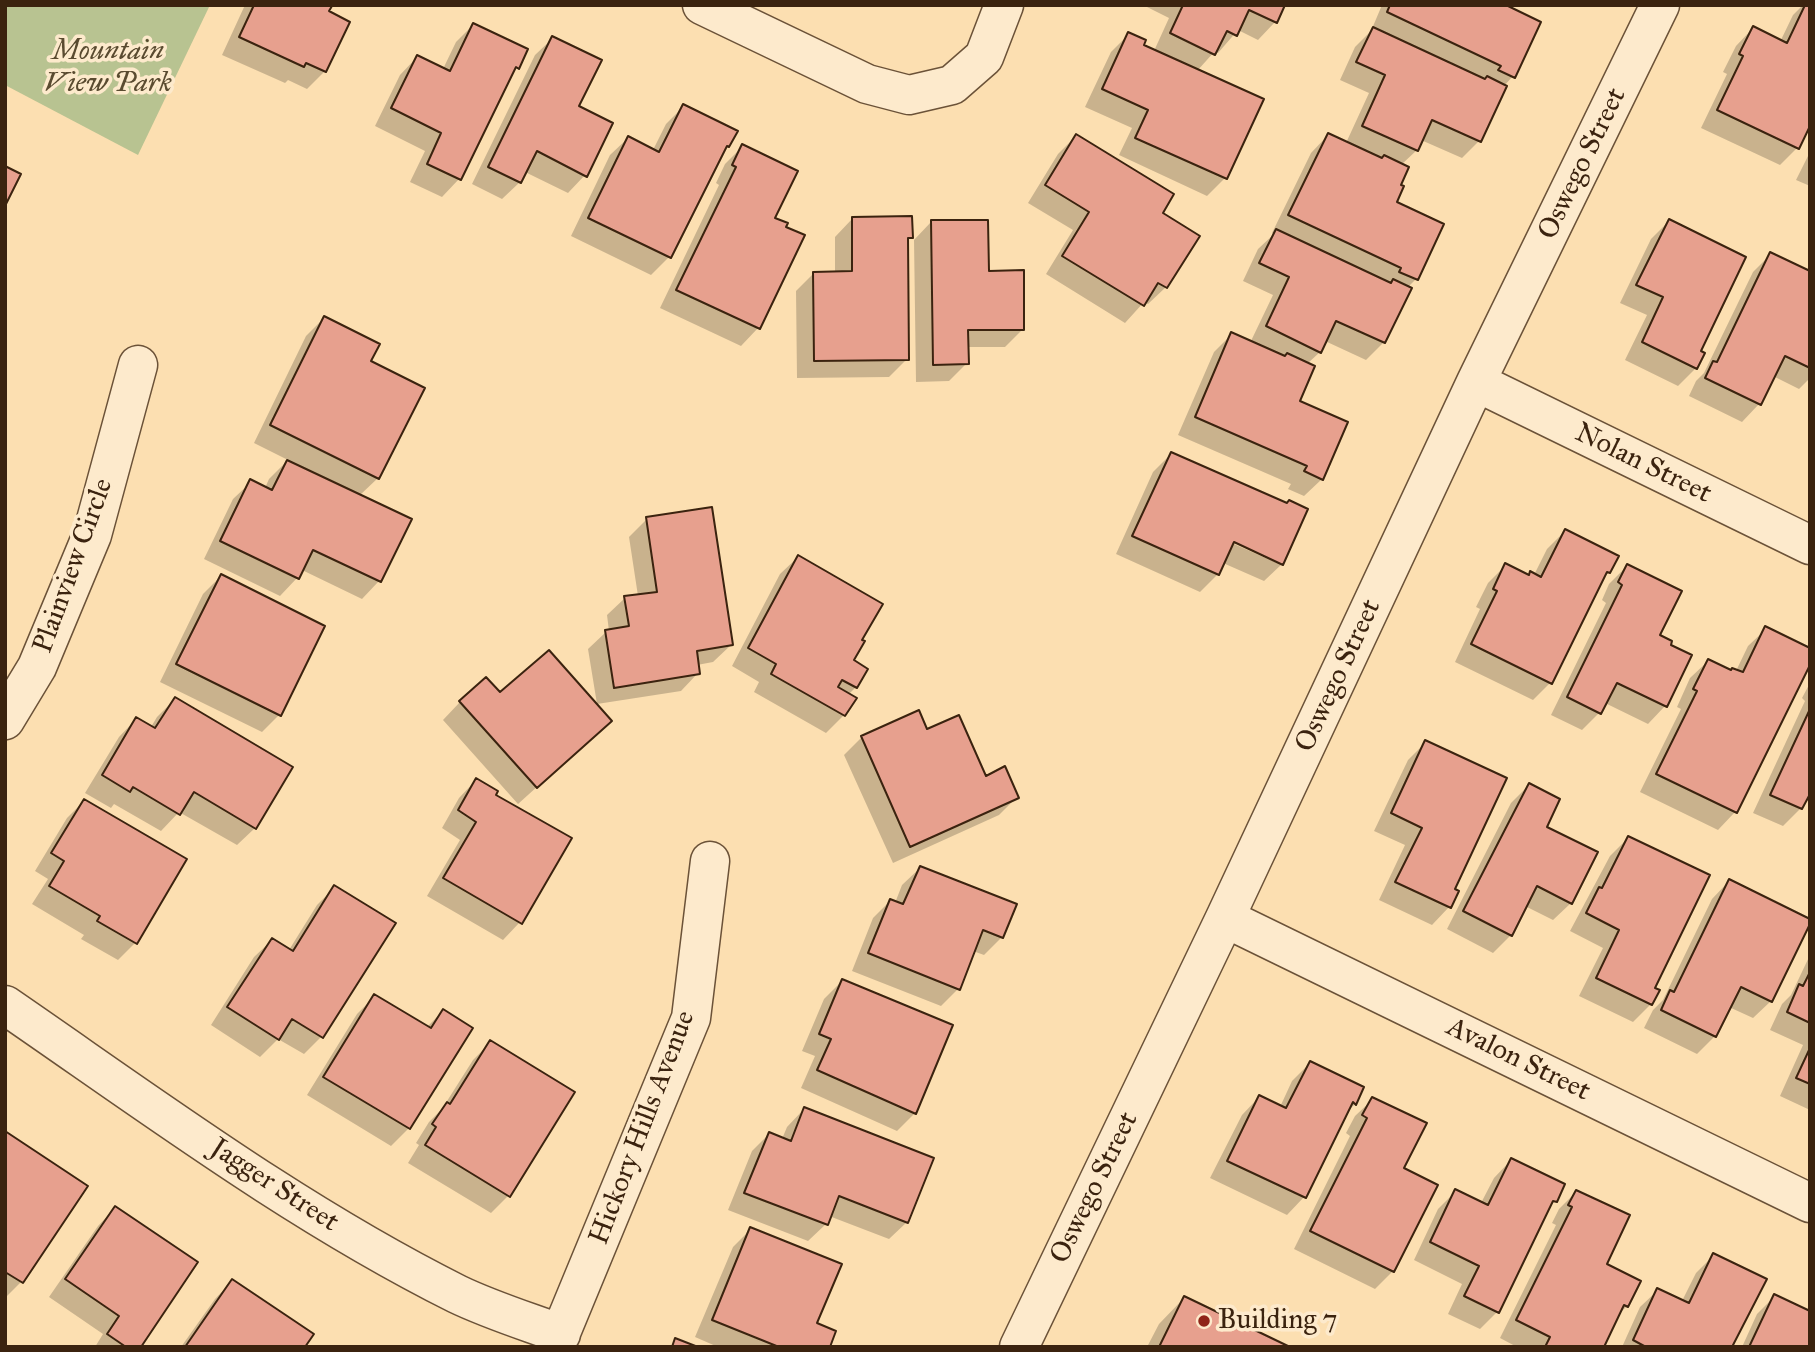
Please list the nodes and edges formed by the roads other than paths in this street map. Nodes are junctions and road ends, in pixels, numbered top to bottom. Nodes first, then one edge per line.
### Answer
1 (702, 5) edge
2 (1004, 5) edge
3 (1660, 5) edge
4 (138, 365) dead end
5 (1476, 382) junction
6 (1810, 545) edge
7 (5, 720) edge
8 (710, 861) dead end
9 (1225, 918) junction
10 (5, 1005) edge
11 (1810, 1203) edge
12 (558, 1340) edge
13 (1019, 1347) edge

1 - 2 street
3 - 5 street, Oswego Street
4 - 7 street, Plainview Circle
5 - 6 street, Nolan Street
5 - 9 street, Oswego Street
8 - 12 street, Hickory Hills Avenue
9 - 11 street, Avalon Street
9 - 13 street, Oswego Street
10 - 12 street, Jagger Street

